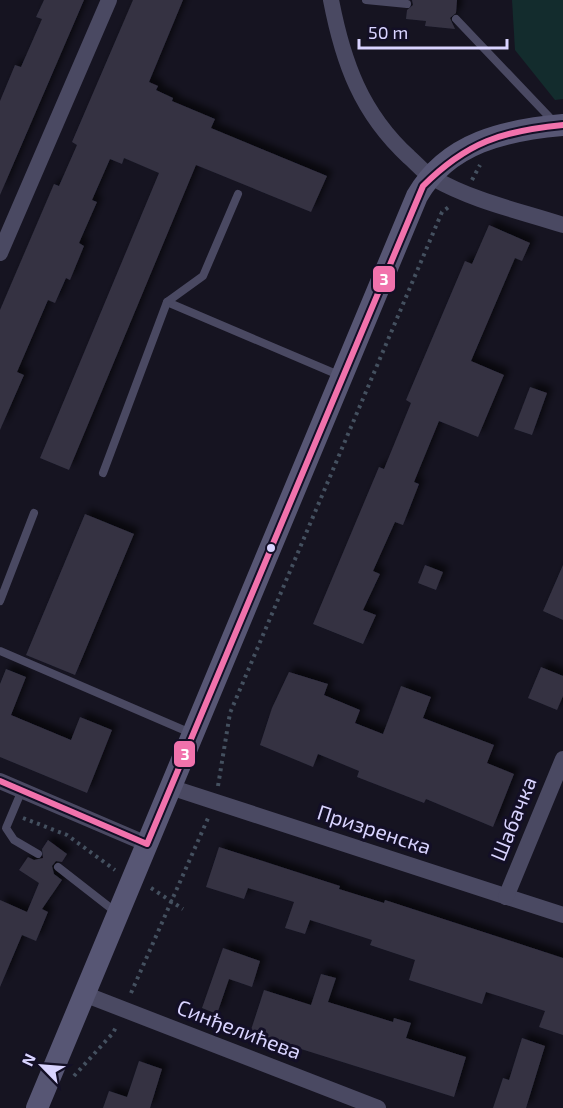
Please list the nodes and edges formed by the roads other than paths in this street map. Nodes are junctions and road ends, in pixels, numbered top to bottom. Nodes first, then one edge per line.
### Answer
1 (109, 0) edge
2 (331, 0) edge
3 (366, 0) edge
4 (407, 4) dead end
5 (456, 19) dead end
6 (560, 126) edge
7 (431, 177) junction
8 (238, 194) dead end
9 (563, 225) edge
10 (0, 253) edge
11 (167, 303) junction
12 (342, 377) junction
13 (103, 473) dead end
14 (34, 513) dead end
15 (0, 601) edge
16 (0, 651) edge
17 (193, 734) junction
18 (563, 759) edge
19 (0, 781) edge
20 (170, 787) junction
21 (22, 790) junction
22 (147, 844) junction
23 (38, 854) dead end
24 (58, 867) dead end
25 (506, 897) junction
26 (118, 914) junction
27 (563, 915) edge
28 (84, 994) junction
29 (37, 1108) edge
30 (378, 1108) edge

1 - 10 street
2 - 7 street
3 - 4 lane
5 - 6 lane
6 - 7 street
7 - 9 street
7 - 12 street
8 - 11 lane
11 - 12 lane
11 - 13 lane
12 - 17 street
14 - 15 lane
16 - 17 lane
17 - 20 street
18 - 25 street, Шабачка
19 - 21 street
20 - 22 street
20 - 25 street, Призренска
21 - 22 street
21 - 23 lane
22 - 26 street
24 - 26 lane
25 - 27 street, Призренска
26 - 28 street
28 - 29 street
28 - 30 street, Синђелићева

